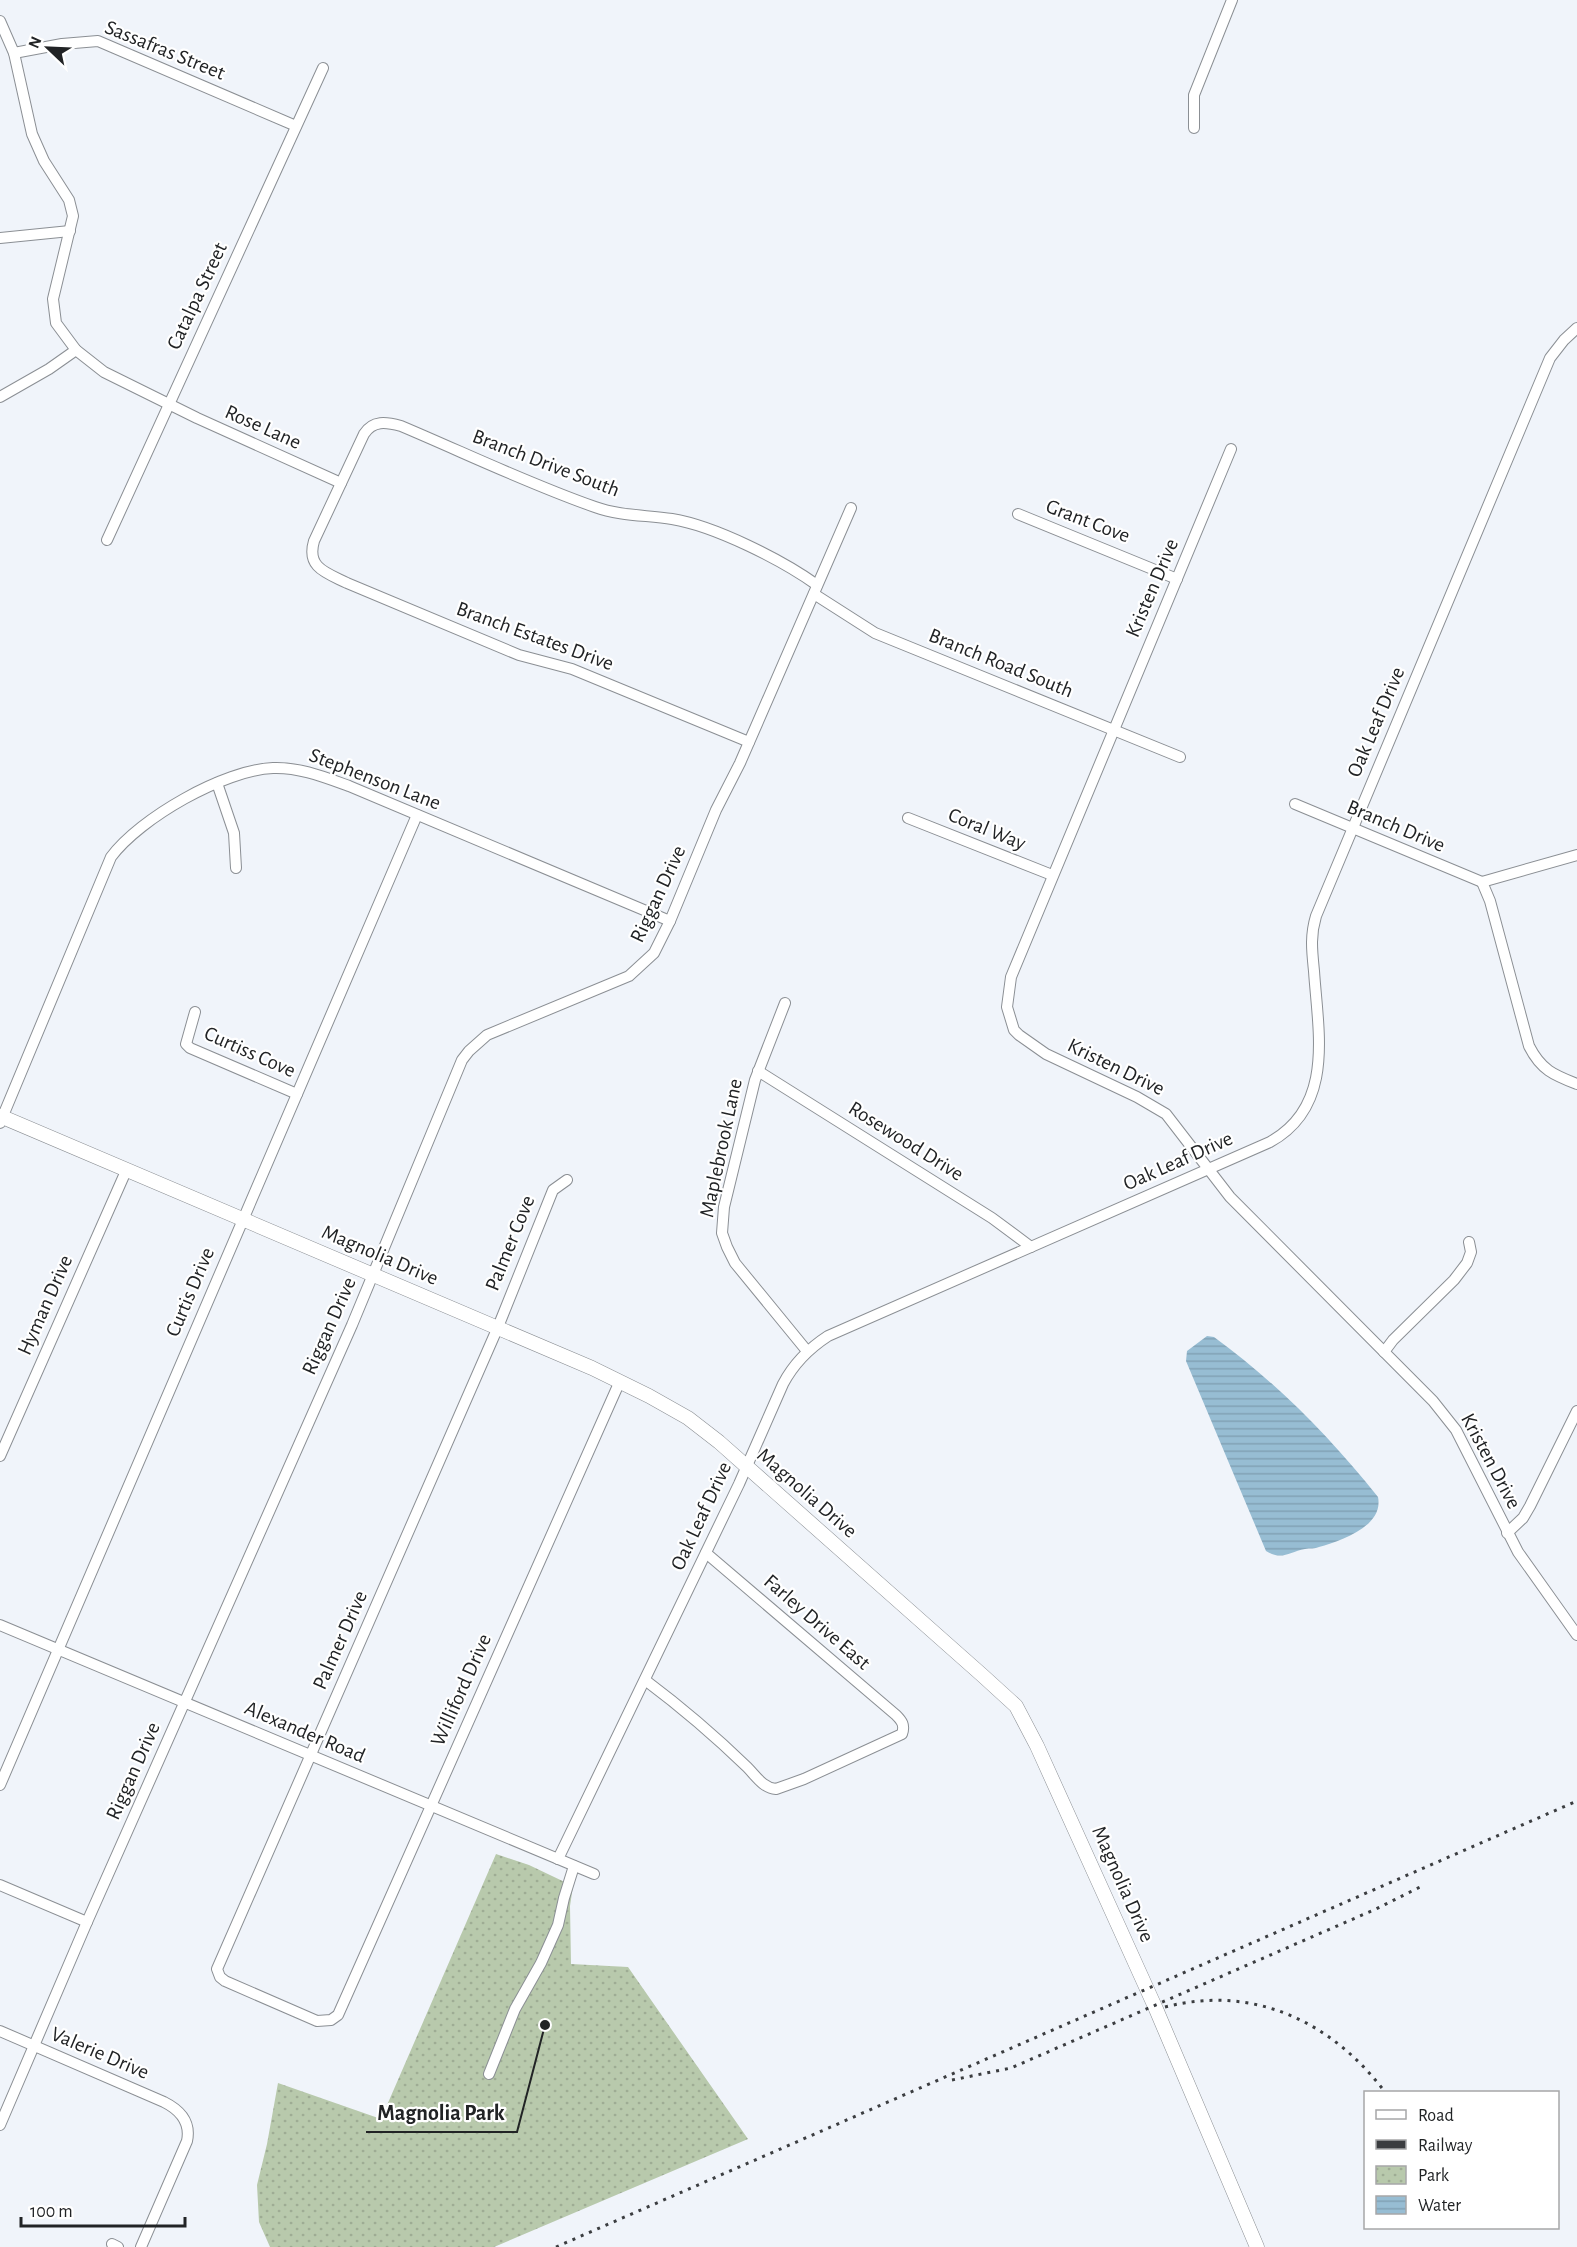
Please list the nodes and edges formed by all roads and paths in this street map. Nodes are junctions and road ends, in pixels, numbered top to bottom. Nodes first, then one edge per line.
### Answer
1 (1232, 0) edge
2 (0, 21) edge
3 (14, 53) junction
4 (323, 68) dead end
5 (296, 126) junction
6 (1194, 128) dead end
7 (70, 231) junction
8 (0, 238) edge
9 (1577, 328) edge
10 (76, 350) junction
11 (0, 397) edge
12 (170, 405) junction
13 (1231, 449) dead end
14 (341, 483) junction
15 (851, 507) dead end
16 (1018, 514) dead end
17 (107, 540) dead end
18 (1177, 579) junction
19 (816, 590) junction
20 (1113, 729) junction
21 (749, 742) junction
22 (1180, 757) dead end
23 (217, 783) junction
24 (1295, 804) dead end
25 (417, 815) junction
26 (908, 818) dead end
27 (1352, 828) junction
28 (1577, 855) edge
29 (236, 868) dead end
30 (1052, 875) junction
31 (1482, 882) junction
32 (670, 921) junction
33 (785, 1003) dead end
34 (195, 1012) dead end
35 (758, 1071) junction
36 (1577, 1084) edge
37 (297, 1094) junction
38 (1, 1119) edge
39 (1207, 1170) junction
40 (126, 1171) junction
41 (567, 1180) dead end
42 (243, 1220) junction
43 (1469, 1242) dead end
44 (1031, 1247) junction
45 (374, 1275) junction
46 (498, 1327) junction
47 (807, 1351) junction
48 (1384, 1352) junction
49 (620, 1381) junction
50 (1577, 1410) edge
51 (0, 1456) edge
52 (746, 1467) junction
53 (1507, 1533) junction
54 (706, 1553) junction
55 (0, 1625) edge
56 (1577, 1635) edge
57 (58, 1649) junction
58 (645, 1680) junction
59 (185, 1703) junction
60 (311, 1755) junction
61 (0, 1785) edge
62 (431, 1806) junction
63 (558, 1859) junction
64 (574, 1866) junction
65 (594, 1874) dead end
66 (0, 1885) edge
67 (87, 1922) junction
68 (338, 2015) joint
69 (0, 2031) edge
70 (33, 2045) junction
71 (489, 2074) dead end
72 (0, 2125) edge
73 (141, 2247) edge
74 (1257, 2247) edge

1 - 6 street
2 - 3 street, Rose Lane
3 - 5 street, Sassafras Street
3 - 7 street, Rose Lane
4 - 5 street, Catalpa Street
5 - 12 street, Catalpa Street
7 - 8 street
7 - 10 street, Rose Lane
9 - 27 street, Oak Leaf Drive
10 - 11 street
10 - 12 street, Rose Lane
12 - 14 street, Rose Lane
12 - 17 street, Catalpa Street
13 - 18 street, Kristen Drive
14 - 19 street, Branch Drive South
14 - 21 street, Branch Estates Drive
15 - 19 street, Riggan Drive
16 - 18 street, Grant Cove
18 - 20 street, Kristen Drive
19 - 20 street, Branch Road South
19 - 21 street, Riggan Drive
20 - 22 street, Branch Road South
20 - 30 street, Kristen Drive
21 - 32 street, Riggan Drive
23 - 25 street, Stephenson Lane
23 - 29 street
23 - 38 street, Stephenson Lane
24 - 27 street, Branch Drive
25 - 32 street, Stephenson Lane
25 - 37 street, Curtis Drive
26 - 30 street, Coral Way
27 - 31 street, Branch Drive
27 - 39 street, Oak Leaf Drive
28 - 31 street
30 - 39 street, Kristen Drive
31 - 36 street
32 - 45 street, Riggan Drive
33 - 35 street, Maplebrook Lane
34 - 37 street, Curtiss Cove
35 - 44 street, Rosewood Drive
35 - 47 street, Maplebrook Lane
37 - 42 street, Curtis Drive
38 - 40 street, Magnolia Drive
39 - 44 street, Oak Leaf Drive
39 - 48 street, Kristen Drive
40 - 42 street, Magnolia Drive
40 - 51 street, Hyman Drive
41 - 46 street, Palmer Cove
42 - 45 street, Magnolia Drive
42 - 57 street, Curtis Drive
43 - 48 street
44 - 47 street, Oak Leaf Drive
45 - 46 street, Magnolia Drive
45 - 59 street, Riggan Drive
46 - 49 street, Magnolia Drive
46 - 60 street, Palmer Drive
47 - 52 street, Oak Leaf Drive
48 - 53 street, Kristen Drive
49 - 52 street, Magnolia Drive
49 - 62 street, Williford Drive
50 - 53 street
52 - 54 street, Oak Leaf Drive
52 - 74 street, Magnolia Drive
53 - 56 street, Kristen Drive
54 - 58 street, Oak Leaf Drive
54 - 58 street, Farley Drive East
55 - 57 street, Alexander Road
57 - 59 street, Alexander Road
57 - 61 street, Curtis Drive
58 - 63 street, Oak Leaf Drive
59 - 60 street, Alexander Road
59 - 67 street, Riggan Drive
60 - 62 street, Alexander Road
60 - 68 street, Palmer Drive
62 - 63 street, Alexander Road
62 - 68 street, Williford Drive
63 - 64 street, Alexander Road
64 - 65 street, Alexander Road
64 - 71 street
66 - 67 street
67 - 70 street, Riggan Drive
69 - 70 street, Valerie Drive
70 - 72 street, Riggan Drive
70 - 73 street, Valerie Drive

